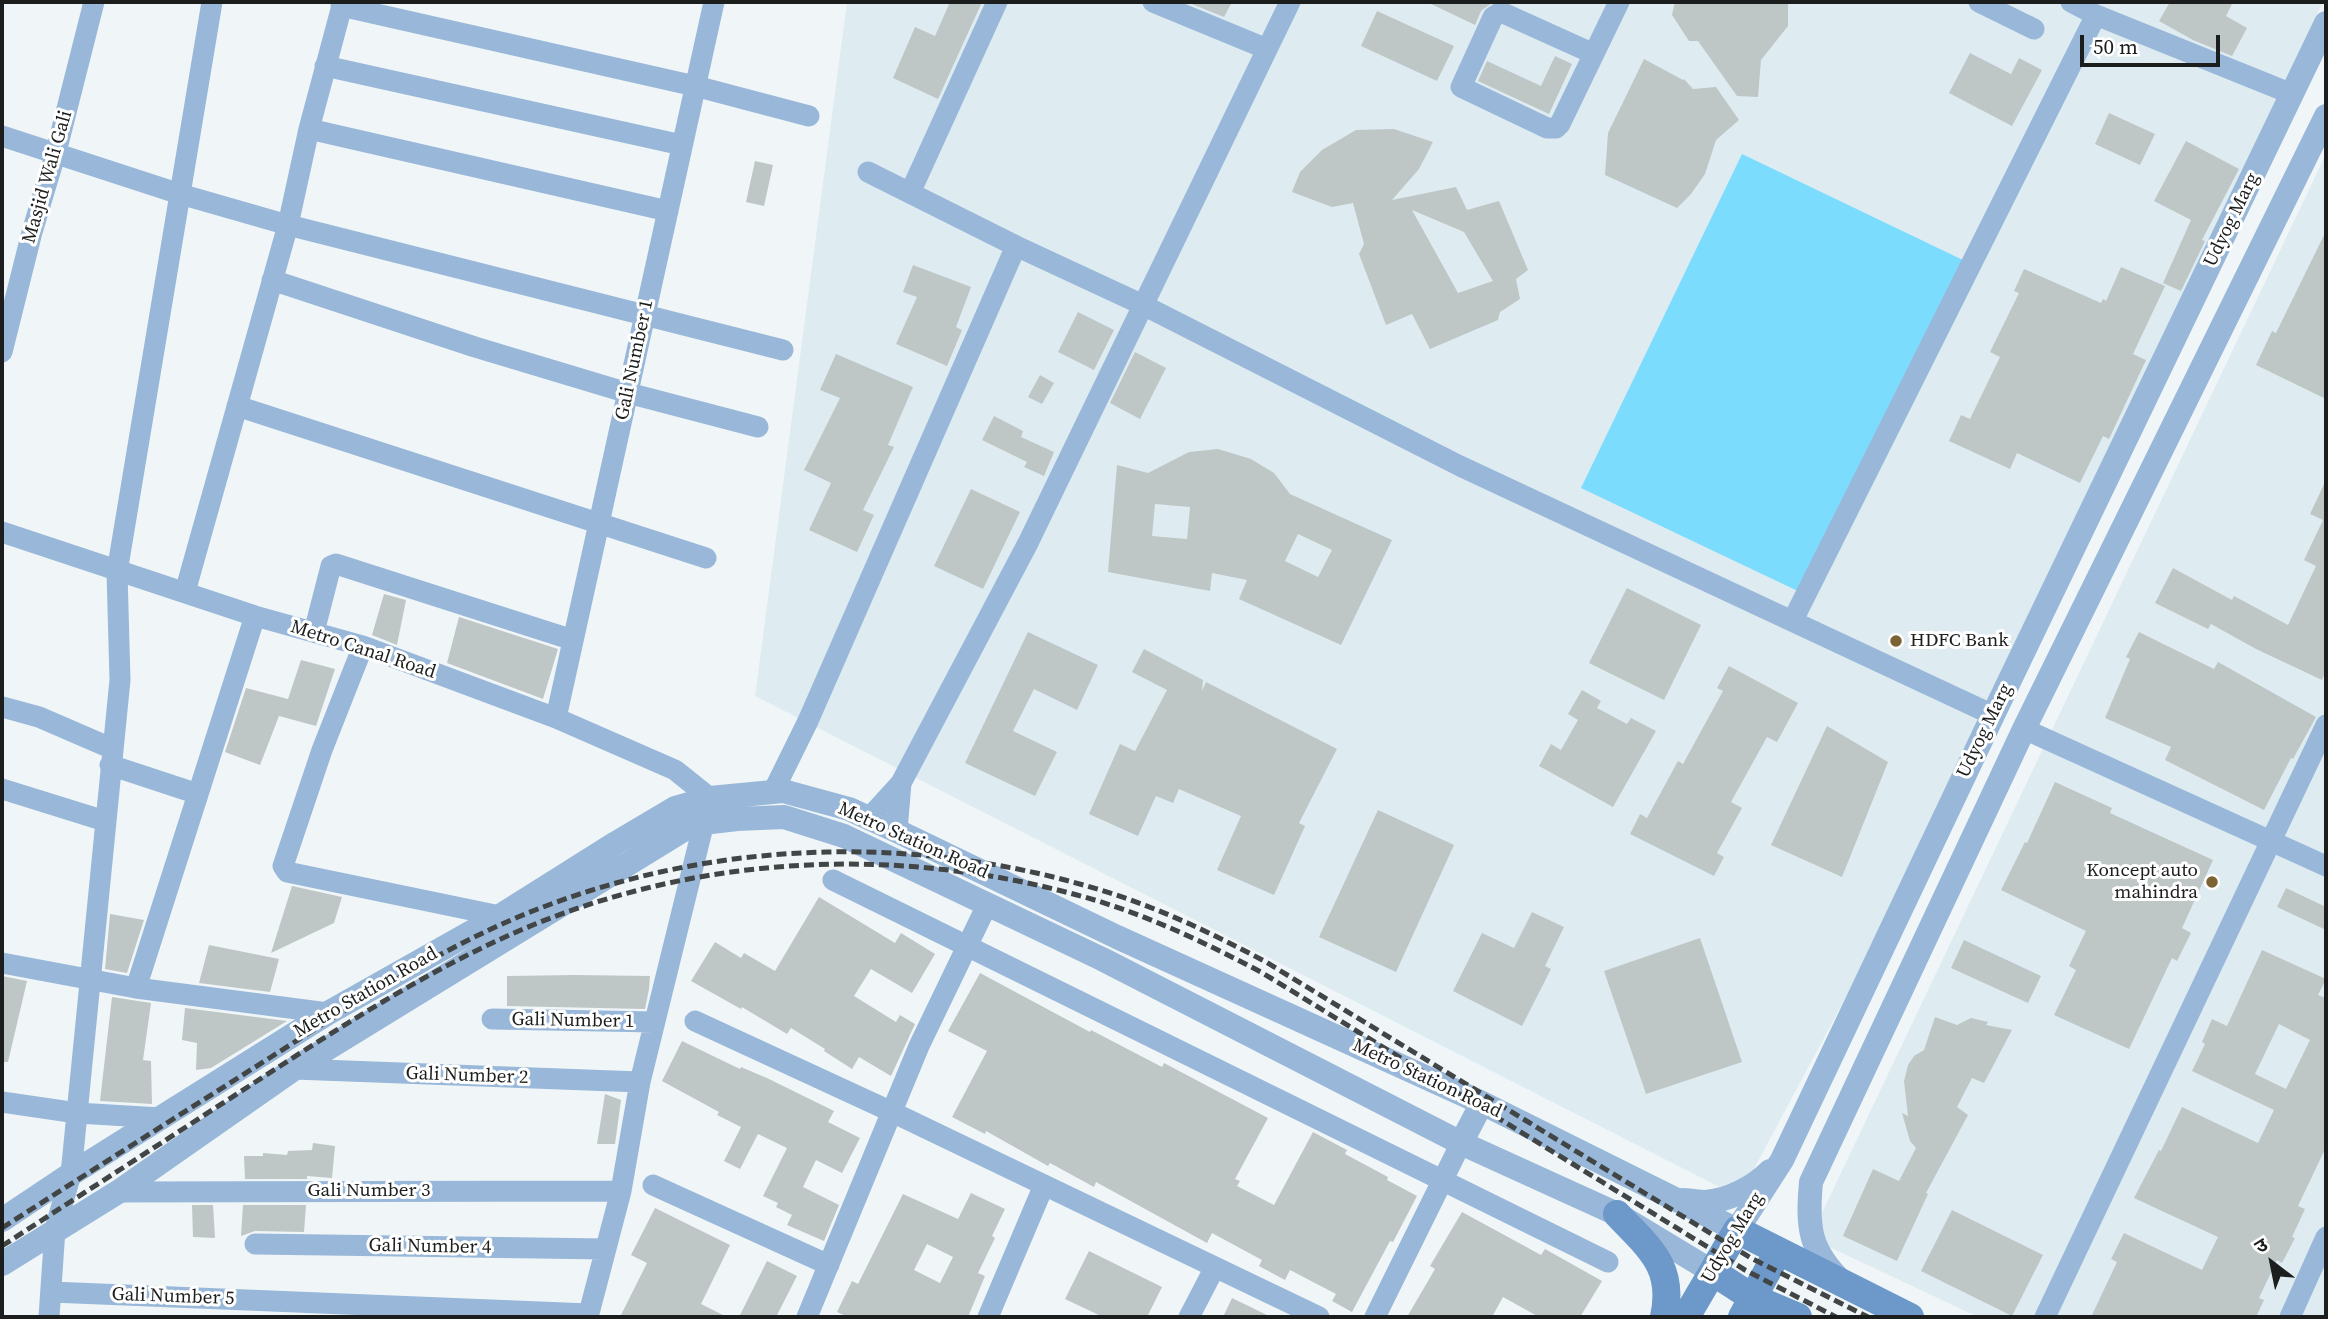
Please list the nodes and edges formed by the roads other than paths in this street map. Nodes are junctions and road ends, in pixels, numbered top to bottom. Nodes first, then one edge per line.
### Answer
1 (94, 2) edge
2 (212, 2) edge
3 (714, 2) edge
4 (997, 2) edge
5 (1153, 2) edge
6 (1290, 2) edge
7 (1619, 2) edge
8 (1979, 2) edge
9 (2071, 2) edge
10 (342, 4) edge
11 (2096, 15) junction
12 (2326, 23) edge
13 (2034, 29) dead end
14 (1267, 49) junction
15 (1594, 54) junction
16 (325, 66) junction
17 (695, 86) junction
18 (2292, 94) junction
19 (809, 116) dead end
20 (2325, 121) edge
21 (309, 129) junction
22 (2, 136) edge
23 (682, 145) junction
24 (56, 152) junction
25 (868, 172) dead end
26 (910, 193) junction
27 (180, 194) junction
28 (668, 211) junction
29 (288, 225) junction
30 (1016, 246) junction
31 (272, 281) junction
32 (1143, 305) junction
33 (645, 314) junction
34 (783, 349) dead end
35 (2, 352) edge
36 (628, 393) junction
37 (237, 406) junction
38 (758, 428) dead end
39 (599, 524) junction
40 (2, 532) edge
41 (706, 558) dead end
42 (117, 572) junction
43 (185, 592) junction
44 (256, 616) junction
45 (1793, 620) junction
46 (314, 632) junction
47 (573, 640) junction
48 (363, 646) junction
49 (2, 707) edge
50 (1993, 715) junction
51 (556, 719) junction
52 (2326, 725) edge
53 (2024, 729) junction
54 (112, 757) junction
55 (901, 783) junction
56 (2, 789) edge
57 (773, 792) junction
58 (198, 794) junction
59 (710, 798) junction
60 (869, 818) junction
61 (105, 821) junction
62 (703, 824) junction
63 (897, 831) junction
64 (2272, 840) junction
65 (2326, 866) edge
66 (833, 880) dead end
67 (987, 905) junction
68 (500, 916) junction
69 (967, 946) junction
70 (2, 963) edge
71 (90, 979) junction
72 (136, 988) junction
73 (328, 1013) junction
74 (492, 1019) dead end
75 (695, 1021) dead end
76 (654, 1022) junction
77 (294, 1069) junction
78 (640, 1082) junction
79 (2, 1102) edge
80 (1482, 1103) junction
81 (892, 1112) junction
82 (77, 1113) junction
83 (161, 1118) junction
84 (1461, 1143) junction
85 (1782, 1160) junction
86 (71, 1174) junction
87 (1442, 1180) junction
88 (653, 1185) dead end
89 (1044, 1185) junction
90 (621, 1191) junction
91 (118, 1192) junction
92 (1671, 1199) junction
93 (1617, 1214) junction
94 (2, 1220) edge
95 (55, 1229) junction
96 (1737, 1230) junction
97 (2326, 1237) edge
98 (255, 1244) dead end
99 (606, 1250) junction
100 (1778, 1252) junction
101 (1608, 1262) dead end
102 (2, 1264) edge
103 (829, 1265) junction
104 (1215, 1267) junction
105 (1713, 1272) junction
106 (1846, 1285) junction
107 (51, 1292) junction
108 (1748, 1308) edge
109 (588, 1315) edge
110 (49, 1317) edge
111 (807, 1317) edge
112 (988, 1317) edge
113 (1189, 1317) edge
114 (1319, 1317) edge
115 (1375, 1317) edge
116 (1664, 1317) edge
117 (1686, 1317) edge
118 (1798, 1317) edge
119 (1910, 1317) edge
120 (2045, 1317) edge
121 (2290, 1317) edge

1 - 24 street, Masjid Wali Gali
2 - 27 street
3 - 17 street, Gali Number 1
4 - 26 street
5 - 14 street
6 - 14 street
7 - 15 street
8 - 13 street
9 - 11 street
10 - 16 street
10 - 17 street
11 - 18 street
11 - 45 street
12 - 18 street, Udyog Marg
14 - 32 street
15 - 15 street
16 - 21 street
16 - 23 street
17 - 19 street
17 - 23 street, Gali Number 1
18 - 50 street, Udyog Marg
20 - 53 street, Udyog Marg
21 - 28 street
21 - 29 street
22 - 24 street
23 - 28 street, Gali Number 1
24 - 27 street
24 - 35 street, Masjid Wali Gali
25 - 26 street
26 - 30 street
27 - 29 street
27 - 42 street
28 - 33 street, Gali Number 1
29 - 31 street
29 - 33 street
30 - 32 street
30 - 57 street
31 - 36 street
31 - 37 street
32 - 45 street
32 - 55 street
33 - 34 street
33 - 36 street, Gali Number 1
36 - 38 street
36 - 39 street, Gali Number 1
37 - 39 street
37 - 43 street
39 - 41 street
39 - 47 street, Gali Number 1
40 - 42 street, Metro Canal Road
42 - 43 street, Metro Canal Road
42 - 54 street
43 - 44 street, Metro Canal Road
44 - 46 street, Metro Canal Road
44 - 58 street
45 - 50 street
46 - 47 street
46 - 48 street, Metro Canal Road
47 - 51 street, Gali Number 1
48 - 51 street, Metro Canal Road
48 - 68 street
49 - 54 street
50 - 85 street, Udyog Marg
51 - 59 street, Metro Canal Road
52 - 64 street
53 - 64 street
53 - 106 street, Udyog Marg
54 - 58 street
54 - 61 street
55 - 60 street
55 - 63 street
56 - 61 street
57 - 59 street, Metro Station Road
57 - 60 street, Metro Station Road
58 - 72 street
59 - 62 street
59 - 68 street, Metro Station Road
60 - 63 street, Metro Station Road
61 - 71 street
62 - 67 street, Metro Station Road
62 - 76 street
62 - 77 street, Metro Station Road
63 - 80 street, Metro Station Road
64 - 65 street
64 - 120 street
66 - 69 street
67 - 69 street
67 - 84 street, Metro Station Road
68 - 73 street, Metro Station Road
69 - 81 street
69 - 87 street
70 - 71 street
71 - 72 street
71 - 82 street
72 - 73 street
73 - 83 street, Metro Station Road
74 - 76 street, Gali Number 1
75 - 81 street
76 - 78 street
77 - 78 street, Gali Number 2
77 - 91 street, Metro Station Road
78 - 90 street
79 - 82 street
80 - 84 street
80 - 92 street, Metro Station Road
81 - 89 street
81 - 103 street
82 - 83 street
82 - 86 street
83 - 86 street, Metro Station Road
84 - 87 street
84 - 93 street, Metro Station Road
85 - 92 street
85 - 96 street, Udyog Marg
86 - 94 street, Metro Station Road
86 - 95 street
87 - 101 street
87 - 115 street
88 - 103 street
89 - 104 street
89 - 112 street
90 - 91 street, Gali Number 3
90 - 99 street
91 - 95 street, Metro Station Road
92 - 96 street, Metro Station Road
93 - 105 street, Metro Station Road
93 - 116 main road
95 - 102 street, Metro Station Road
95 - 107 street
96 - 100 main road
96 - 105 main road, Udyog Marg
97 - 121 street
98 - 99 street, Gali Number 4
99 - 109 street
100 - 106 main road
100 - 108 main road
103 - 111 street
104 - 113 street
104 - 114 street
105 - 108 main road
105 - 117 main road, Udyog Marg
106 - 119 main road
107 - 109 street, Gali Number 5
107 - 110 street
108 - 118 main road

